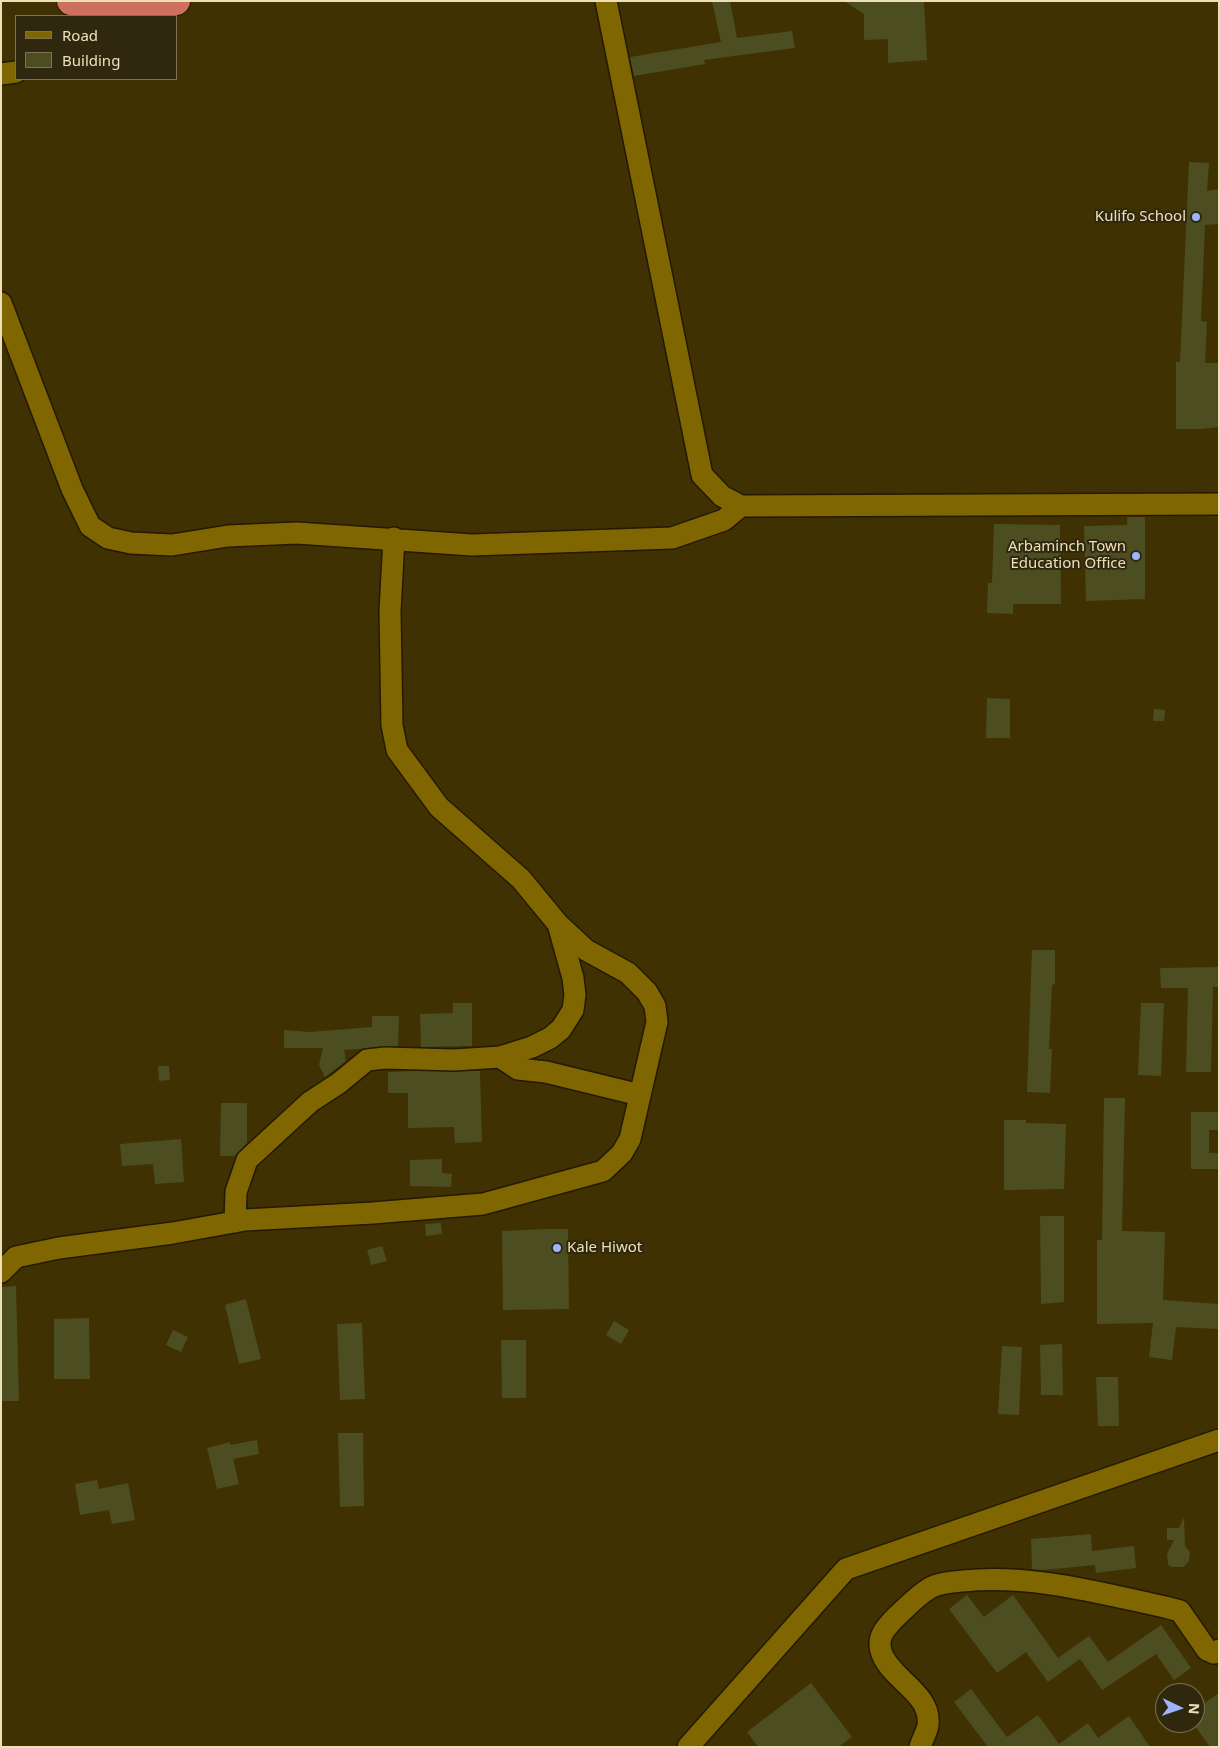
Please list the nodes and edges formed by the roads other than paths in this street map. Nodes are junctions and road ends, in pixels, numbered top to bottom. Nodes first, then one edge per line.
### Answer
1 (72, 1) edge
2 (176, 1) edge
3 (606, 1) edge
4 (136, 13) edge
5 (15, 72) edge
6 (1, 74) edge
7 (1, 303) edge
8 (1219, 504) edge
9 (741, 506) junction
10 (394, 538) junction
11 (558, 924) junction
12 (500, 1057) junction
13 (640, 1095) junction
14 (235, 1222) junction
15 (9, 1256) edge
16 (1, 1272) edge
17 (1219, 1440) edge
18 (1219, 1650) edge
19 (688, 1747) edge
20 (920, 1747) edge

1 - 4 highway
2 - 4 highway
3 - 9 street
5 - 6 street
7 - 10 street
8 - 9 street
9 - 10 street
10 - 11 street
11 - 12 street
11 - 13 street
12 - 13 street
12 - 14 street
13 - 14 street
14 - 15 street
15 - 16 street
17 - 19 street
18 - 20 street

